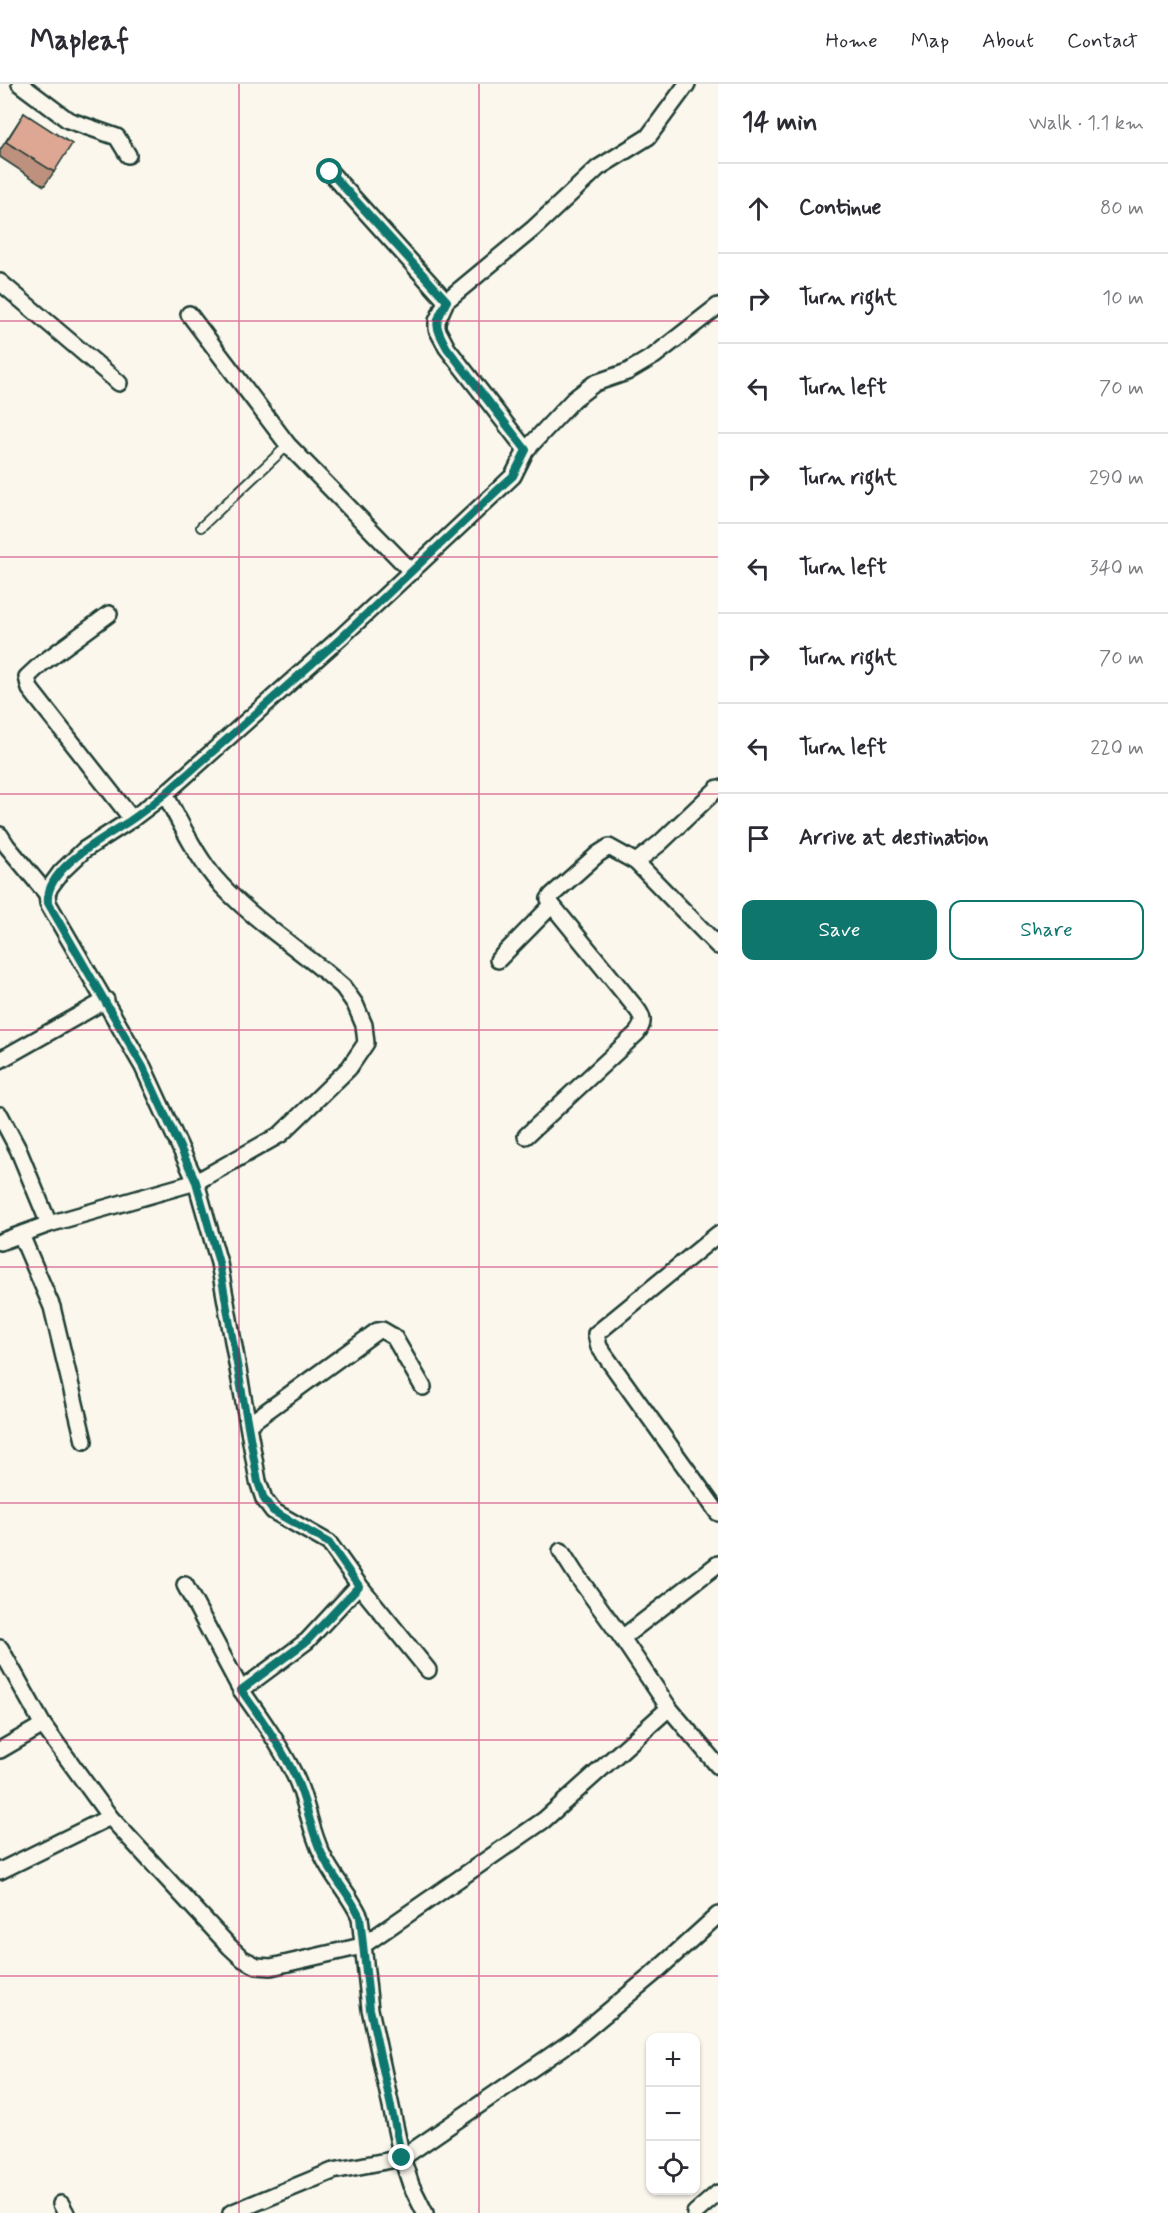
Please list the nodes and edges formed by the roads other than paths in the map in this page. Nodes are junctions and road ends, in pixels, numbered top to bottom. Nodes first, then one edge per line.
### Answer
1 (20, 84) edge
2 (687, 84) edge
3 (128, 154) dead end
4 (330, 172) dead end
5 (0, 282) edge
6 (447, 301) junction
7 (718, 306) edge
8 (189, 314) dead end
9 (119, 383) dead end
10 (288, 446) junction
11 (526, 450) junction
12 (201, 527) dead end
13 (412, 572) junction
14 (109, 614) dead end
15 (718, 788) edge
16 (165, 794) junction
17 (132, 819) junction
18 (0, 835) edge
19 (636, 862) junction
20 (47, 894) junction
21 (552, 905) junction
22 (716, 940) edge
23 (498, 960) dead end
24 (106, 1000) junction
25 (0, 1060) edge
26 (0, 1115) edge
27 (526, 1136) dead end
28 (196, 1182) junction
29 (49, 1224) junction
30 (718, 1234) edge
31 (21, 1235) junction
32 (0, 1242) edge
33 (423, 1387) dead end
34 (249, 1424) junction
35 (84, 1441) dead end
36 (718, 1513) edge
37 (561, 1551) dead end
38 (718, 1564) edge
39 (185, 1585) dead end
40 (359, 1586) junction
41 (622, 1638) junction
42 (0, 1648) edge
43 (428, 1670) dead end
44 (241, 1690) junction
45 (669, 1708) junction
46 (43, 1725) junction
47 (0, 1750) edge
48 (718, 1766) edge
49 (110, 1817) junction
50 (0, 1871) edge
51 (718, 1915) edge
52 (362, 1946) junction
53 (402, 2158) junction
54 (718, 2193) edge
55 (231, 2213) edge
56 (424, 2213) edge
57 (694, 2213) edge

1 - 3 street
2 - 6 street
4 - 6 street
5 - 9 street
6 - 11 street
7 - 11 street
8 - 10 street
10 - 12 lane
10 - 13 street
11 - 13 street
13 - 16 street
14 - 17 street
15 - 19 street
16 - 17 street
16 - 28 street
17 - 20 street
18 - 20 street
19 - 21 street
19 - 22 street
20 - 24 street
21 - 23 street
21 - 27 street
24 - 25 street
24 - 28 street
26 - 29 street
28 - 29 street
28 - 34 street
29 - 31 street
30 - 36 street
31 - 32 street
31 - 35 street
33 - 34 street
34 - 40 street
37 - 41 street
38 - 41 street
39 - 44 street
40 - 43 street
40 - 44 street
41 - 45 street
42 - 46 street
44 - 52 street
45 - 48 street
45 - 52 street
46 - 47 street
46 - 49 street
49 - 50 street
49 - 52 street
51 - 53 street
52 - 53 street
53 - 55 street
53 - 56 street
54 - 57 street

